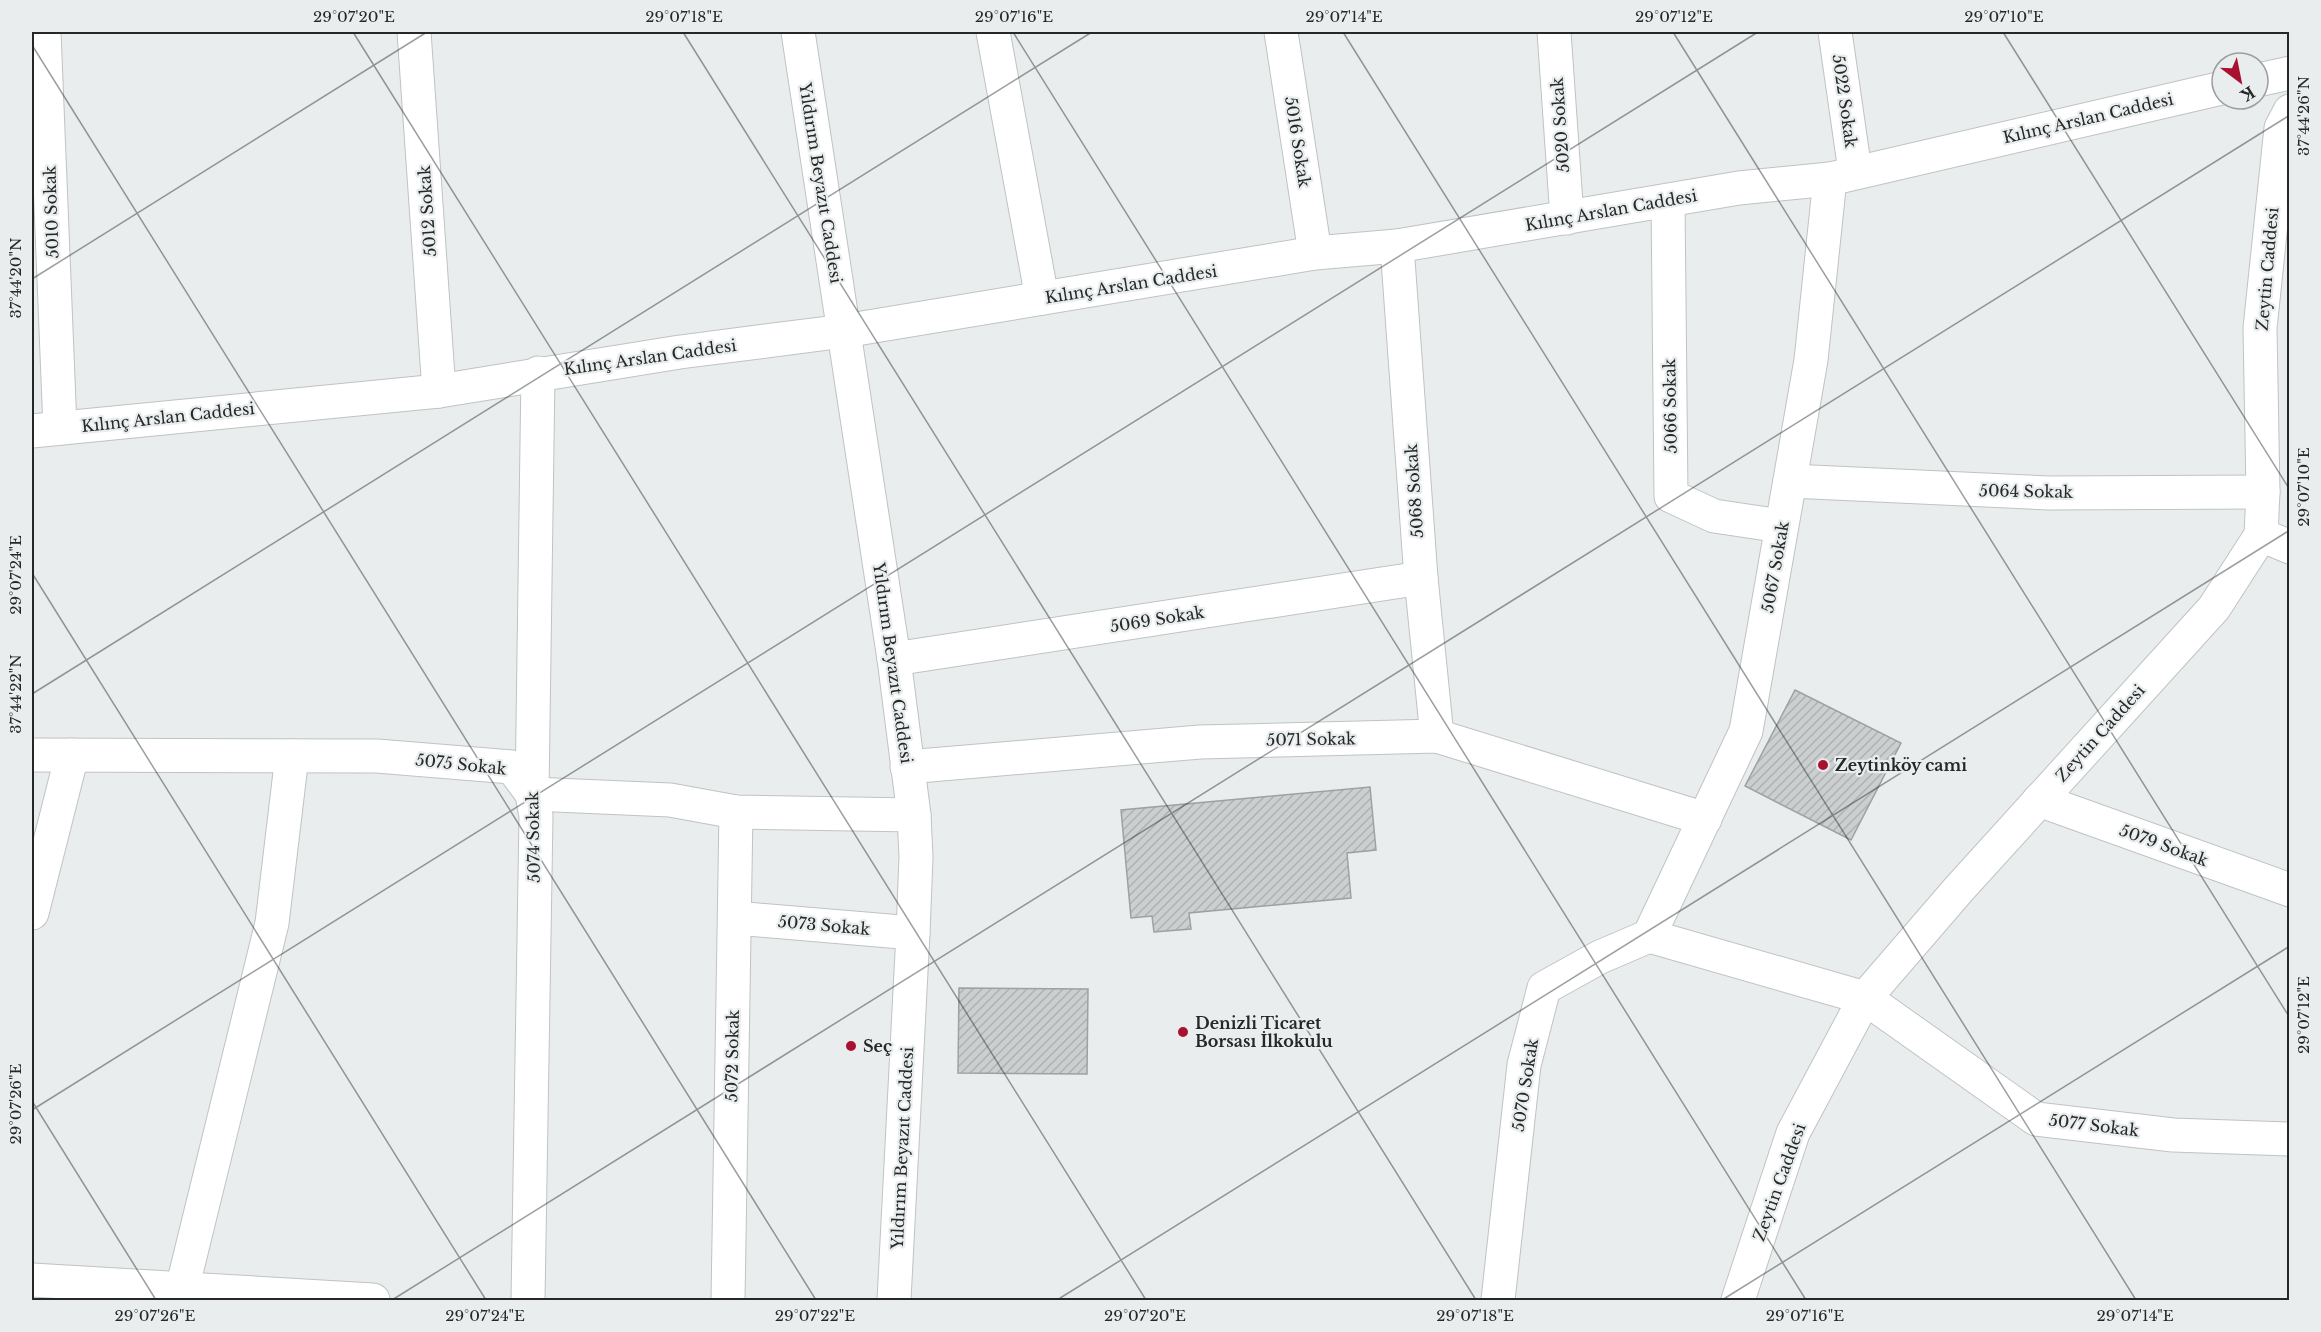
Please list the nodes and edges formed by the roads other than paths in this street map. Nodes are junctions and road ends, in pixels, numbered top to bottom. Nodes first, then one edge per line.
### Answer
1 (44, 32) edge
2 (414, 32) edge
3 (798, 32) edge
4 (993, 32) edge
5 (1281, 32) edge
6 (1554, 32) edge
7 (1835, 32) edge
8 (2289, 73) edge
9 (2270, 77) edge
10 (2210, 91) edge
11 (2289, 111) edge
12 (1843, 175) junction
13 (1668, 201) junction
14 (1567, 219) junction
15 (1397, 246) junction
16 (1315, 253) junction
17 (1042, 298) junction
18 (844, 331) junction
19 (538, 373) junction
20 (439, 391) junction
21 (46, 429) edge
22 (1790, 481) junction
23 (2263, 492) junction
24 (1781, 526) junction
25 (2275, 541) edge
26 (1420, 578) junction
27 (894, 659) junction
28 (1437, 736) junction
29 (32, 755) edge
30 (72, 755) junction
31 (292, 756) junction
32 (906, 767) junction
33 (532, 794) junction
34 (2039, 800) junction
35 (736, 812) junction
36 (914, 815) junction
37 (1704, 819) junction
38 (43, 821) edge
39 (2289, 890) edge
40 (32, 913) edge
41 (735, 918) junction
42 (913, 933) junction
43 (1649, 936) junction
44 (1865, 998) junction
45 (2289, 1139) edge
46 (34, 1287) edge
47 (183, 1289) junction
48 (373, 1300) edge
49 (528, 1300) edge
50 (728, 1300) edge
51 (894, 1300) edge
52 (1498, 1300) edge
53 (1738, 1300) edge

1 - 21 street, 5010 Sokak
2 - 20 street, 5012 Sokak
3 - 18 street, Yıldırım Beyazıt Caddesi
4 - 17 street
5 - 16 street, 5016 Sokak
6 - 14 street, 5020 Sokak
7 - 12 street, 5022 Sokak
8 - 9 street
10 - 12 street, Kılınç Arslan Caddesi
11 - 23 street, Zeytin Caddesi
12 - 13 street, Kılınç Arslan Caddesi
12 - 22 street, 5067 Sokak
13 - 14 street, Kılınç Arslan Caddesi
13 - 24 street, 5066 Sokak
14 - 15 street, Kılınç Arslan Caddesi
15 - 16 street, Kılınç Arslan Caddesi
15 - 26 street, 5068 Sokak
16 - 17 street, Kılınç Arslan Caddesi
17 - 18 street, Kılınç Arslan Caddesi
18 - 19 street, Kılınç Arslan Caddesi
18 - 27 street, Yıldırım Beyazıt Caddesi
19 - 20 street, Kılınç Arslan Caddesi
19 - 33 street, 5074 Sokak
20 - 21 street, Kılınç Arslan Caddesi
22 - 23 street, 5064 Sokak
22 - 24 street, 5067 Sokak
23 - 25 street, Zeytin Caddesi
24 - 37 street, 5067 Sokak
25 - 34 street, Zeytin Caddesi
26 - 27 street, 5069 Sokak
26 - 28 street, 5068 Sokak
27 - 32 street, Yıldırım Beyazıt Caddesi
28 - 32 street, 5071 Sokak
28 - 37 street, 5071 Sokak
29 - 30 street, 5075 Sokak
30 - 31 street, 5075 Sokak
30 - 38 street
31 - 33 street, 5075 Sokak
31 - 47 street
32 - 36 street, Yıldırım Beyazıt Caddesi
33 - 35 street
33 - 49 street, 5074 Sokak
34 - 39 street, 5079 Sokak
34 - 44 street, Zeytin Caddesi
35 - 36 street
35 - 41 street, 5072 Sokak
36 - 42 street, Yıldırım Beyazıt Caddesi
37 - 43 street, 5067 Sokak
38 - 40 street
41 - 42 street, 5073 Sokak
41 - 50 street, 5072 Sokak
42 - 51 street, Yıldırım Beyazıt Caddesi
43 - 44 street, 5077 Sokak
43 - 52 street, 5070 Sokak
44 - 45 street, 5077 Sokak
44 - 53 street, Zeytin Caddesi
46 - 47 street
47 - 48 street

